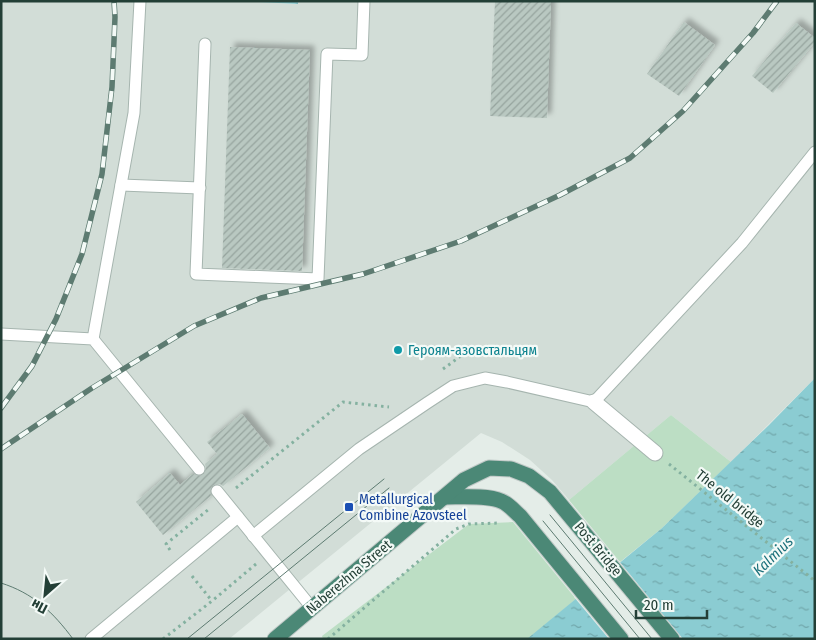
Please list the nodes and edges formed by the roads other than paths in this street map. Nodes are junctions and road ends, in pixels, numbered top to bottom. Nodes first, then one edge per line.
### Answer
1 (140, 1) edge
2 (364, 1) edge
3 (205, 44) dead end
4 (815, 152) edge
5 (121, 185) junction
6 (200, 188) junction
7 (1, 334) edge
8 (93, 339) junction
9 (594, 402) junction
10 (655, 453) road end
11 (198, 469) dead end
12 (220, 495) road end
13 (445, 496) junction
14 (562, 506) joint
15 (238, 517) junction
16 (253, 536) junction
17 (312, 608) junction
18 (90, 639) edge
19 (276, 639) edge
20 (621, 639) edge
21 (672, 639) edge

1 - 5 lane
2 - 6 lane
3 - 6 lane
4 - 9 lane
5 - 6 lane
5 - 8 lane
7 - 8 lane
8 - 11 lane
9 - 10 street
9 - 16 lane
12 - 15 lane
13 - 14 highway, Naberezhna Street
13 - 17 highway, Naberezhna Street
13 - 20 highway
14 - 21 highway, Post Bridge
15 - 16 lane
15 - 18 lane
16 - 17 lane
17 - 19 highway, Naberezhna Street

